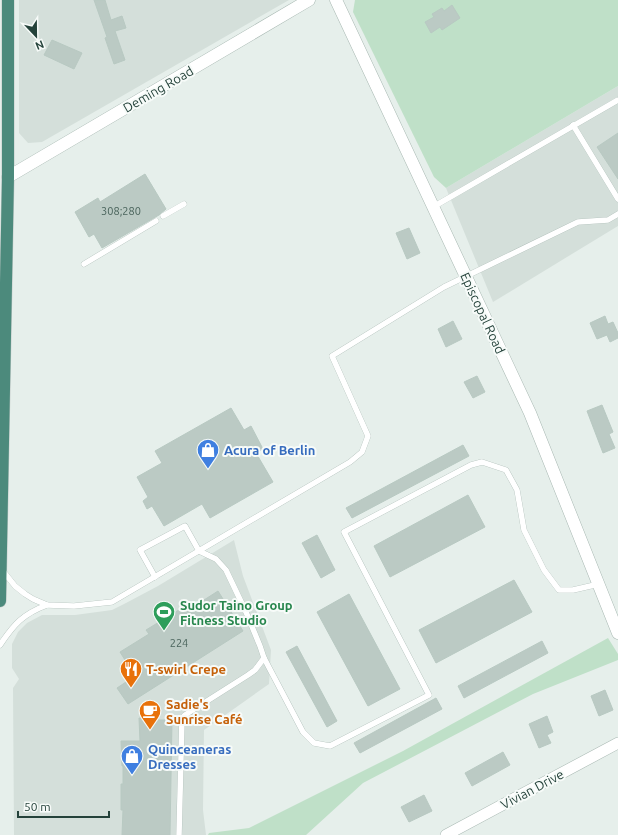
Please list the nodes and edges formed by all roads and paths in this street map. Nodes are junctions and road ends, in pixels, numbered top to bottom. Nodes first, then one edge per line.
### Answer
1 (8, 0) edge
2 (308, 0) edge
3 (336, 0) edge
4 (618, 100) edge
5 (574, 125) junction
6 (8, 177) junction
7 (618, 199) edge
8 (184, 204) dead end
9 (433, 207) junction
10 (618, 214) edge
11 (163, 216) dead end
12 (156, 221) dead end
13 (84, 264) dead end
14 (466, 277) junction
15 (199, 551) junction
16 (1, 568) edge
17 (155, 577) junction
18 (599, 584) junction
19 (0, 602) edge
20 (47, 605) junction
21 (618, 633) edge
22 (0, 645) edge
23 (264, 658) junction
24 (618, 743) edge
25 (179, 835) edge
26 (446, 835) edge

1 - 6 highway
2 - 6 street, Deming Road
3 - 9 street, Episcopal Road
4 - 5 lane
5 - 7 lane
5 - 9 lane
6 - 16 highway
8 - 11 lane
9 - 14 street, Episcopal Road
10 - 14 lane
12 - 13 lane
14 - 15 lane
14 - 18 street, Episcopal Road
15 - 17 lane
15 - 17 lane
15 - 23 lane
16 - 19 highway
16 - 20 lane
17 - 20 lane
18 - 21 street, Episcopal Road
18 - 23 lane
20 - 22 lane
23 - 25 lane
24 - 26 street, Vivian Drive

